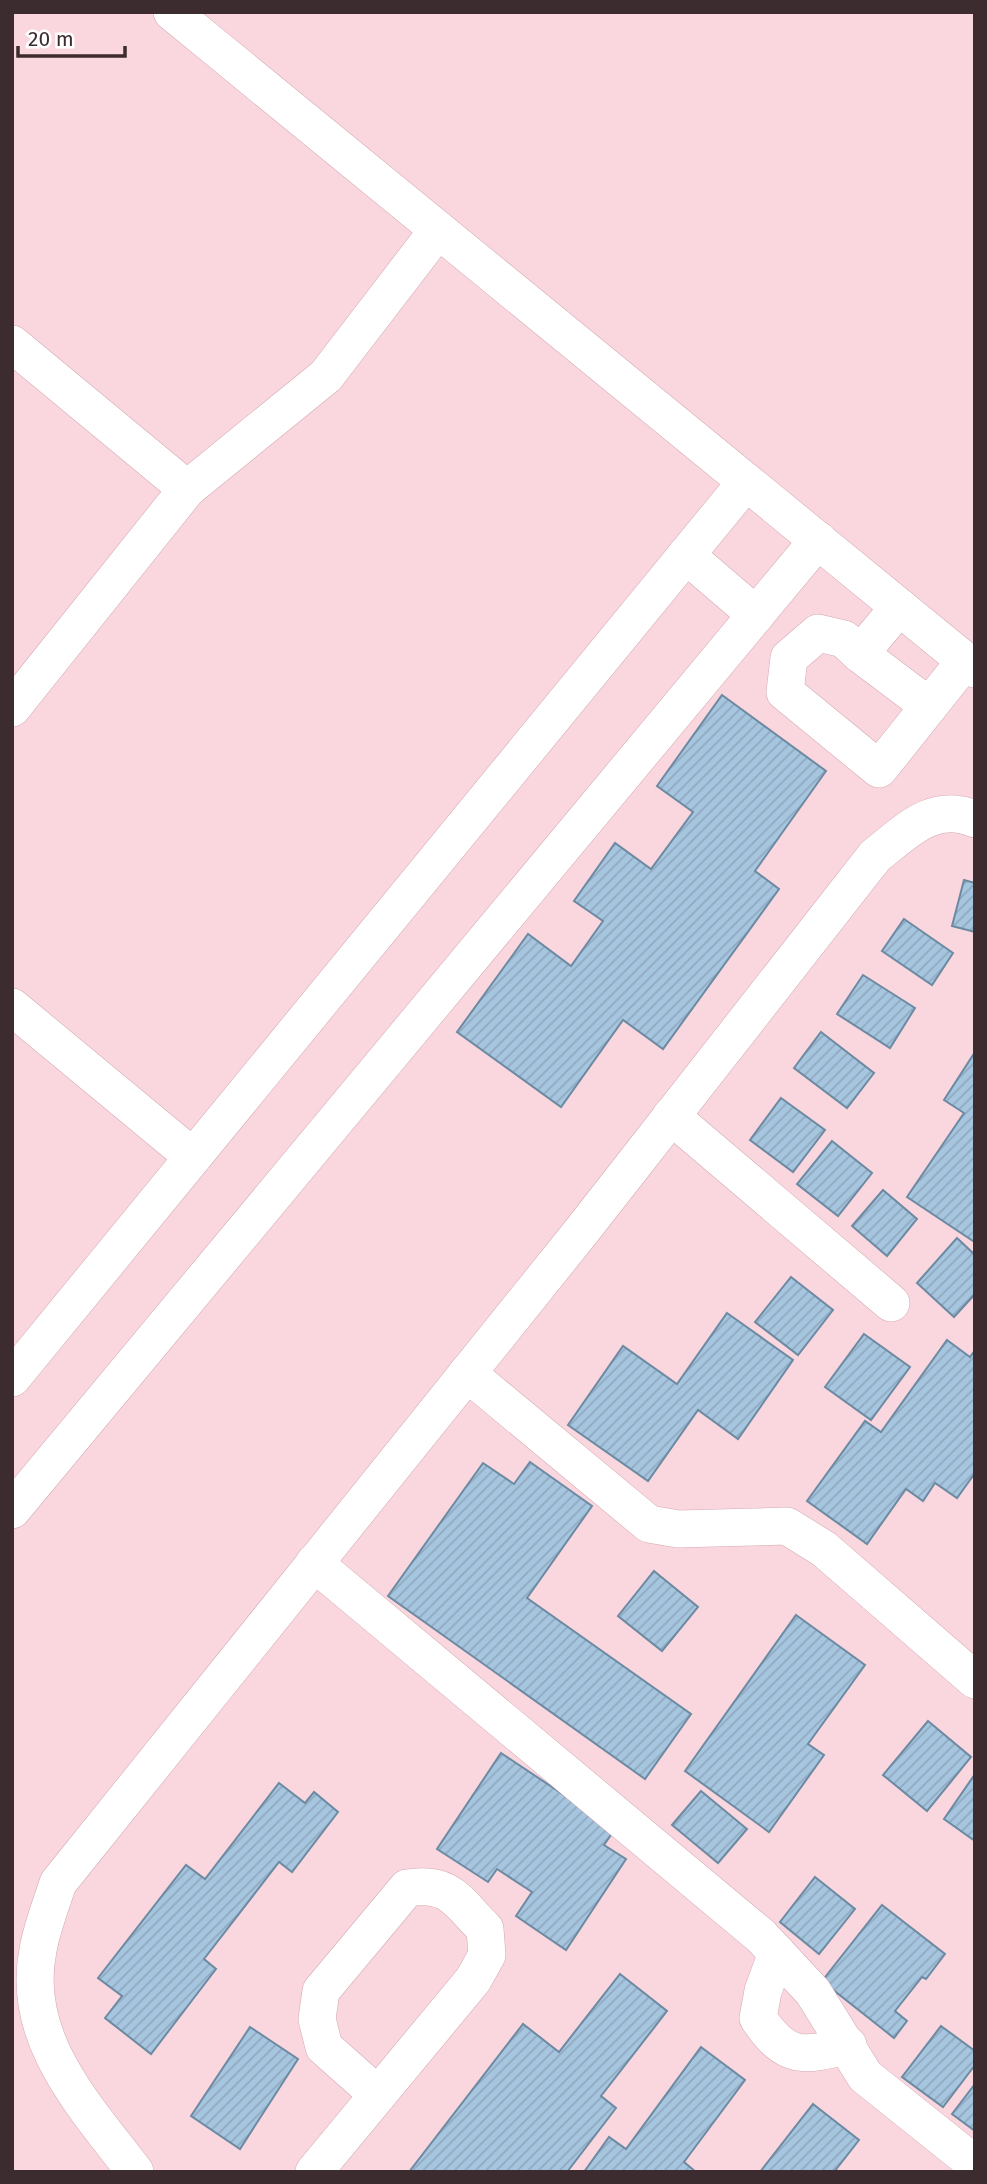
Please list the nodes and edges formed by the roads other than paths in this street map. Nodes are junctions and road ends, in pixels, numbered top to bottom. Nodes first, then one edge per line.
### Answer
1 (172, 12) edge
2 (438, 230) junction
3 (12, 344) edge
4 (746, 482) junction
5 (187, 489) junction
6 (818, 540) junction
7 (686, 555) junction
8 (899, 607) junction
9 (756, 615) junction
10 (860, 654) junction
11 (970, 665) edge
12 (929, 706) junction
13 (12, 708) edge
14 (975, 819) edge
15 (12, 1007) edge
16 (671, 1116) junction
17 (193, 1157) junction
18 (891, 1303) dead end
19 (467, 1373) junction
20 (12, 1378) edge
21 (12, 1510) edge
22 (314, 1563) junction
23 (975, 1680) edge
24 (777, 1953) junction
25 (848, 2045) junction
26 (378, 2095) junction
27 (975, 2164) edge
28 (135, 2172) edge
29 (314, 2172) edge

1 - 2 street
2 - 4 street
2 - 5 street
3 - 5 street
4 - 6 street
4 - 7 street
5 - 13 street
6 - 8 street
6 - 9 street
7 - 9 street
7 - 17 street
8 - 10 street
8 - 11 street
9 - 21 street
10 - 12 street
10 - 12 street
11 - 12 street
14 - 16 street
15 - 17 street
16 - 18 street
16 - 19 street
17 - 20 street
19 - 22 street
19 - 23 street
22 - 24 street
22 - 28 street
24 - 25 street
24 - 25 street
25 - 27 street
26 - 26 street
26 - 29 street

